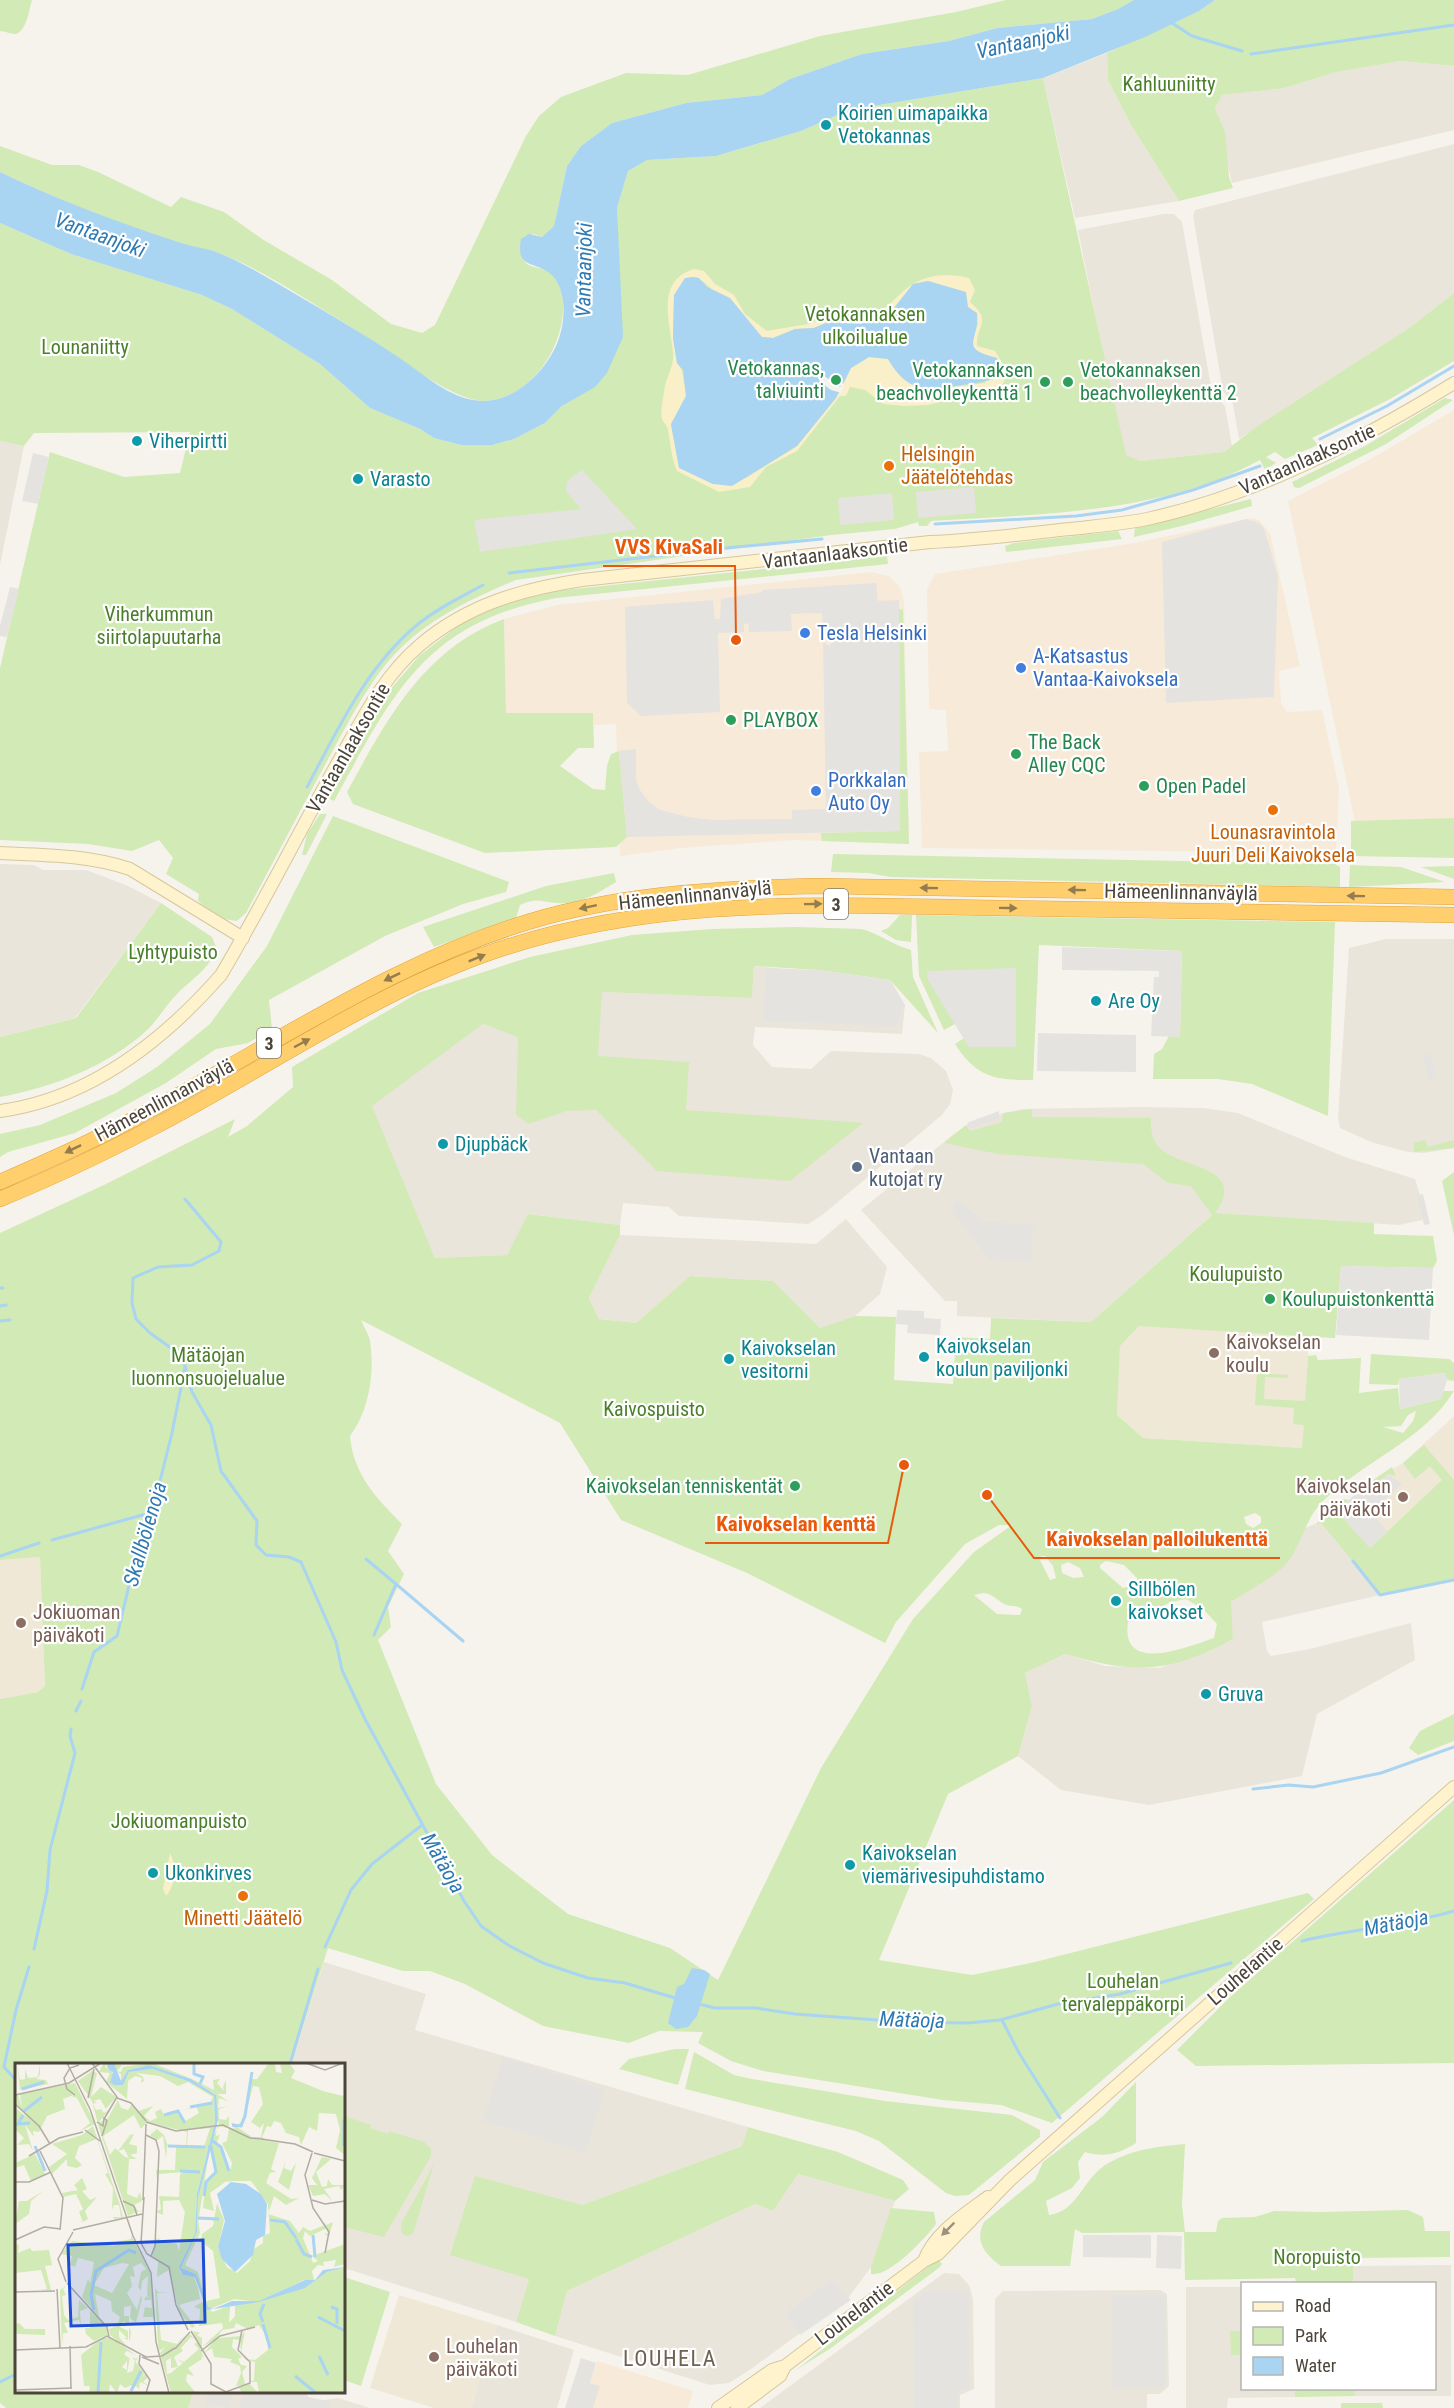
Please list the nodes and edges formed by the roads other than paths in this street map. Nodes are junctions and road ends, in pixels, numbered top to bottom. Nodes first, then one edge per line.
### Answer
1 (1454, 383) edge
2 (0, 853) edge
3 (1454, 897) edge
4 (1454, 915) edge
5 (243, 938) junction
6 (0, 1111) edge
7 (0, 1182) edge
8 (0, 1199) edge
9 (1454, 1787) edge
10 (785, 2366) junction
11 (718, 2408) edge
12 (737, 2408) edge

1 - 5 main road, Vantaanlaaksontie
2 - 5 main road
3 -> 7 highway, Hämeenlinnanväylä / 3
8 -> 4 highway, Hämeenlinnanväylä / 3
5 - 6 main road, Vantaanlaaksontie
9 - 10 main road, Louhelantie
10 - 11 main road, Louhelantie
10 - 12 main road, Louhelantie

